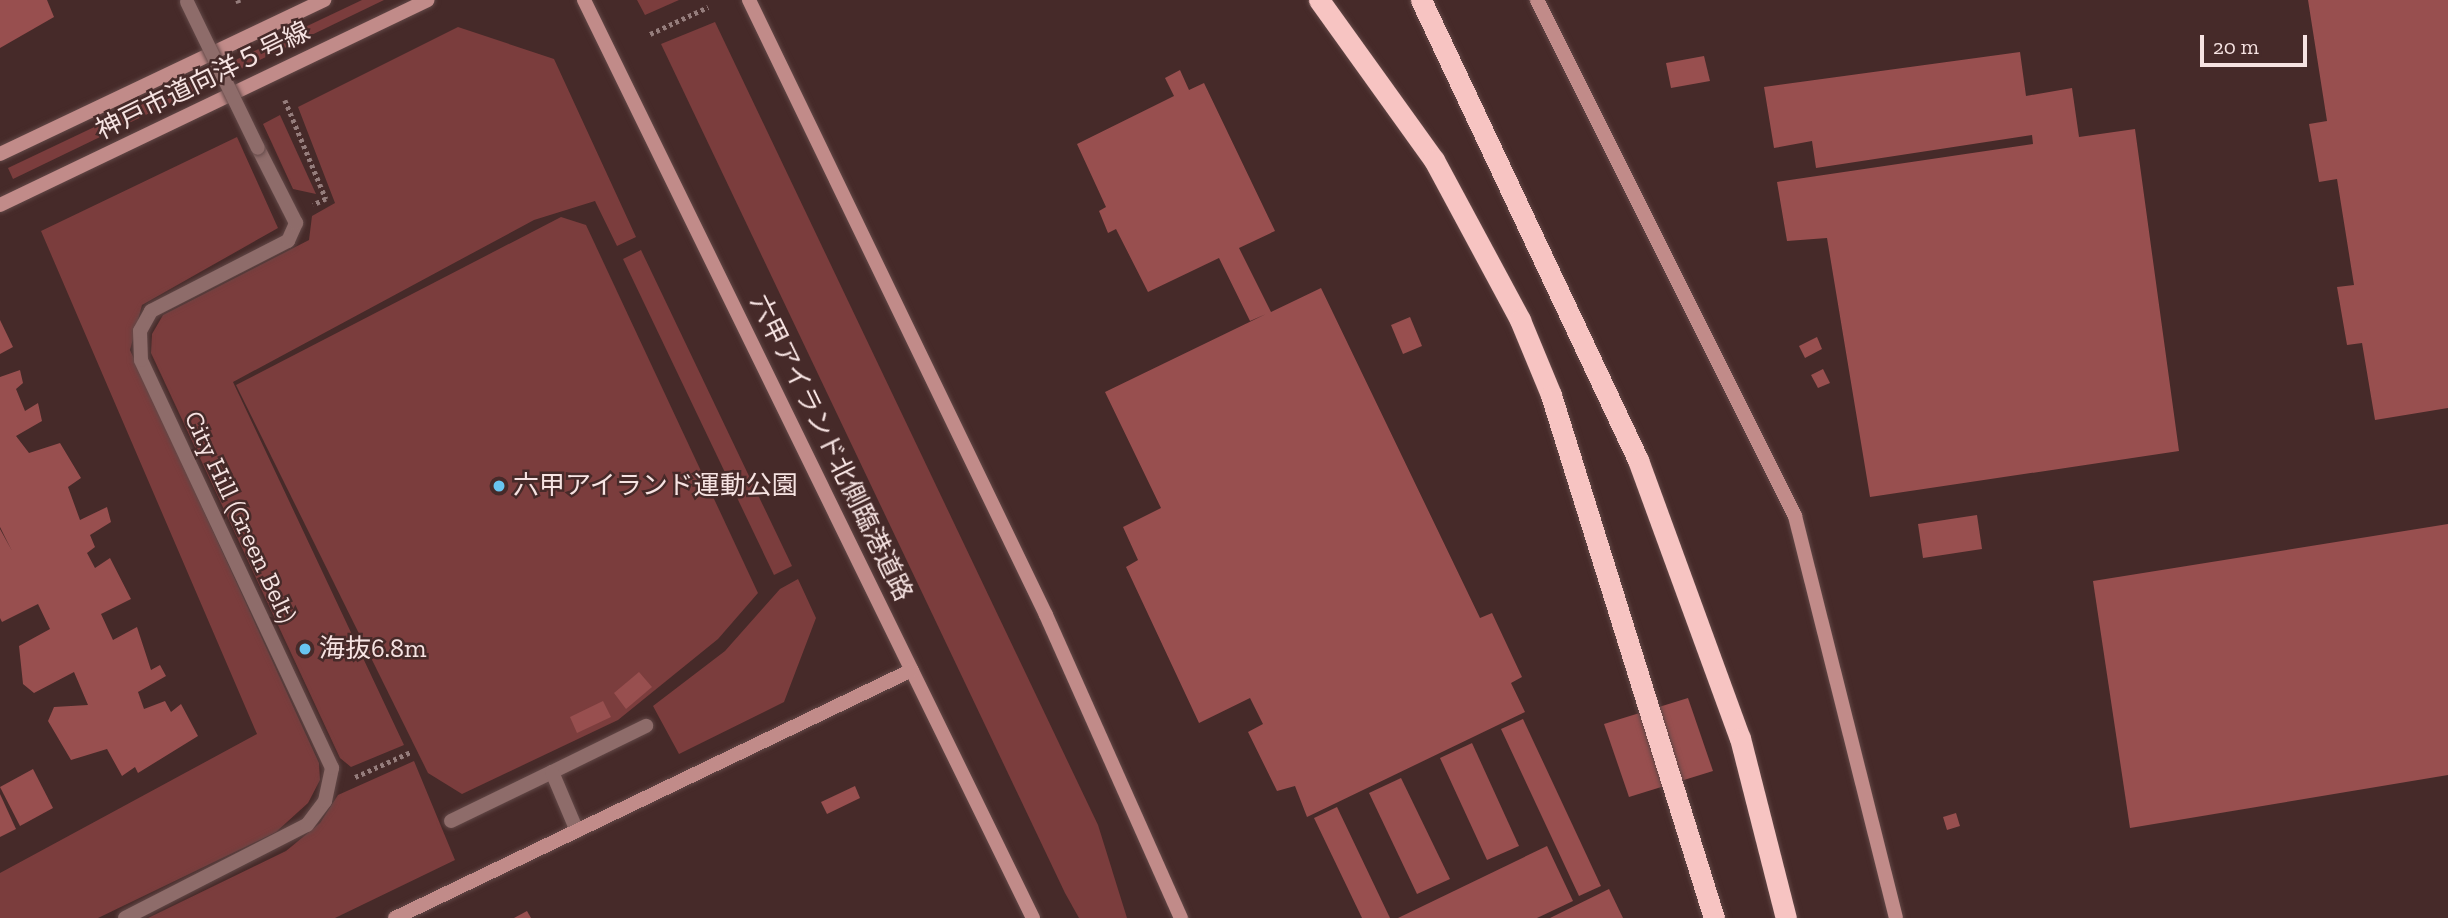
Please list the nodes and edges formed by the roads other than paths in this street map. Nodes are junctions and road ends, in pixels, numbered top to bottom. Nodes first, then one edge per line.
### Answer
1 (324, 0) edge
2 (427, 0) edge
3 (584, 0) edge
4 (750, 0) edge
5 (1319, 0) edge
6 (1421, 0) edge
7 (1537, 0) edge
8 (187, 1) edge
9 (0, 154) edge
10 (0, 205) edge
11 (912, 670) junction
12 (646, 726) dead end
13 (552, 772) junction
14 (452, 821) dead end
15 (577, 831) junction
16 (125, 918) edge
17 (395, 918) edge
18 (1033, 918) edge
19 (1181, 918) edge
20 (1714, 918) edge
21 (1786, 918) edge
22 (1896, 918) edge

1 - 9 street, 神戸市道向洋５号線
2 - 10 street, 神戸市道向洋５号線
3 - 11 street, 六甲アイランド北側臨港道路
4 - 19 street
5 - 20 highway
6 - 21 highway
7 - 22 street
8 - 16 street, City Hill (Green Belt), bridge
11 - 15 street
11 - 18 street, 六甲アイランド北側臨港道路
12 - 13 street
13 - 14 street
13 - 15 street
15 - 17 street

